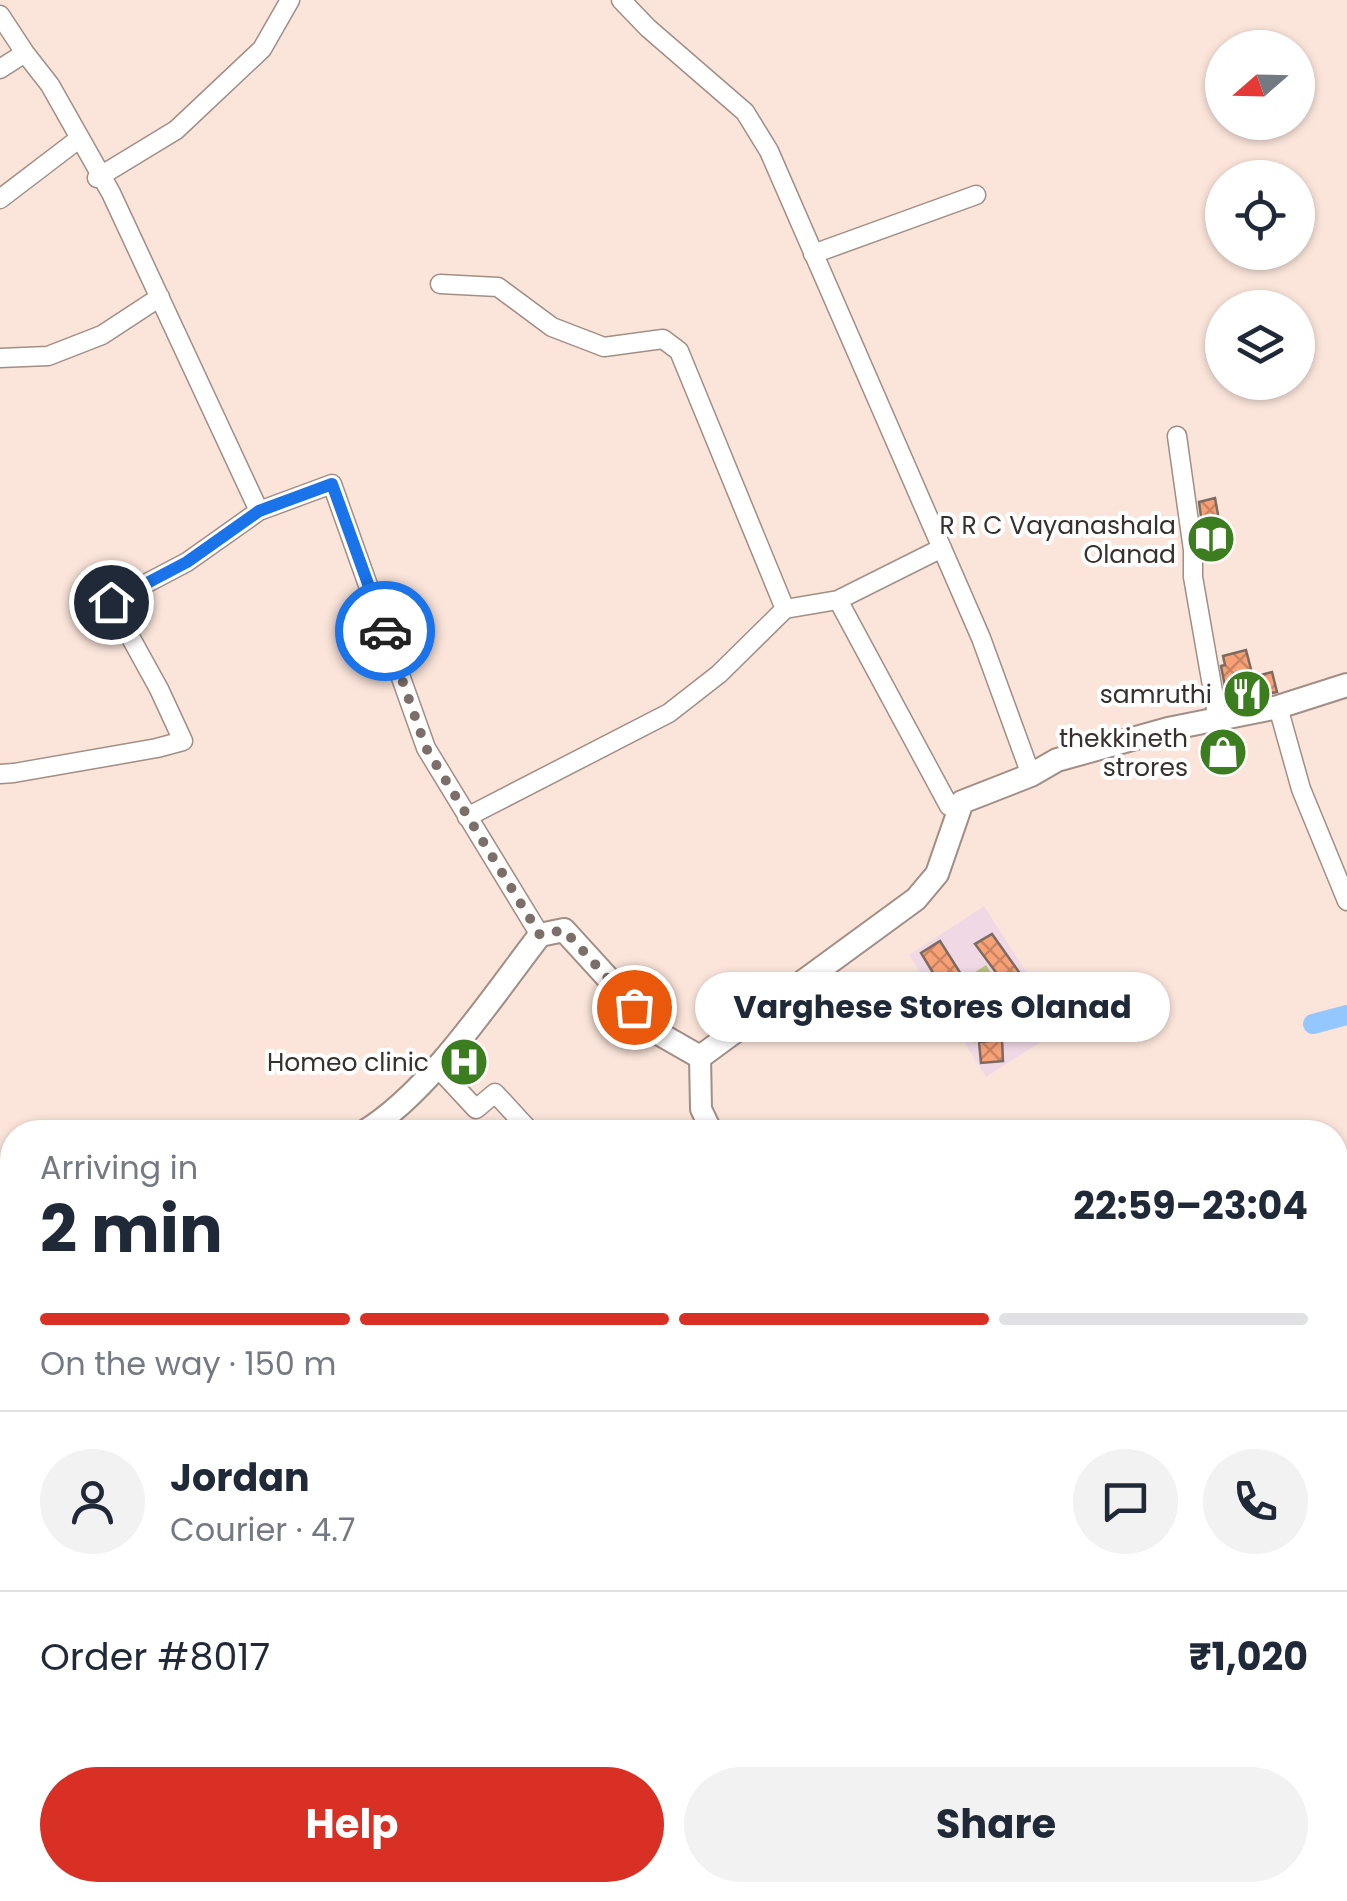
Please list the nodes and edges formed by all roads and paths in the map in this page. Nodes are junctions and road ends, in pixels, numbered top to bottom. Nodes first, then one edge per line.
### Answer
1 (290, 0) edge
2 (621, 0) edge
3 (0, 15) edge
4 (25, 53) junction
5 (0, 69) edge
6 (80, 138) junction
7 (99, 176) junction
8 (976, 195) dead end
9 (0, 199) edge
10 (813, 254) junction
11 (440, 284) dead end
12 (160, 297) junction
13 (0, 358) edge
14 (1177, 436) dead end
15 (259, 511) junction
16 (942, 548) junction
17 (838, 600) junction
18 (785, 609) junction
19 (1347, 685) edge
20 (1278, 708) junction
21 (1218, 720) junction
22 (0, 774) edge
23 (1031, 775) junction
24 (962, 802) junction
25 (467, 817) junction
26 (1347, 901) edge
27 (540, 935) junction
28 (700, 1057) junction
29 (438, 1067) junction
30 (384, 1120) edge
31 (520, 1120) edge
32 (706, 1120) edge

1 - 7 street
2 - 10 street
3 - 4 street
4 - 5 street
4 - 6 street
6 - 7 street
6 - 9 street
7 - 12 street
8 - 10 street
10 - 16 street
11 - 18 street
12 - 13 street
12 - 15 street
14 - 21 street
15 - 22 street
15 - 25 street
16 - 17 street
16 - 23 street
17 - 18 street
17 - 24 street
18 - 25 street
19 - 20 main road
20 - 21 main road
20 - 26 street
21 - 23 main road
23 - 24 main road
24 - 28 main road
25 - 27 street
27 - 28 main road
27 - 29 main road
28 - 32 street
29 - 30 main road
29 - 31 street

